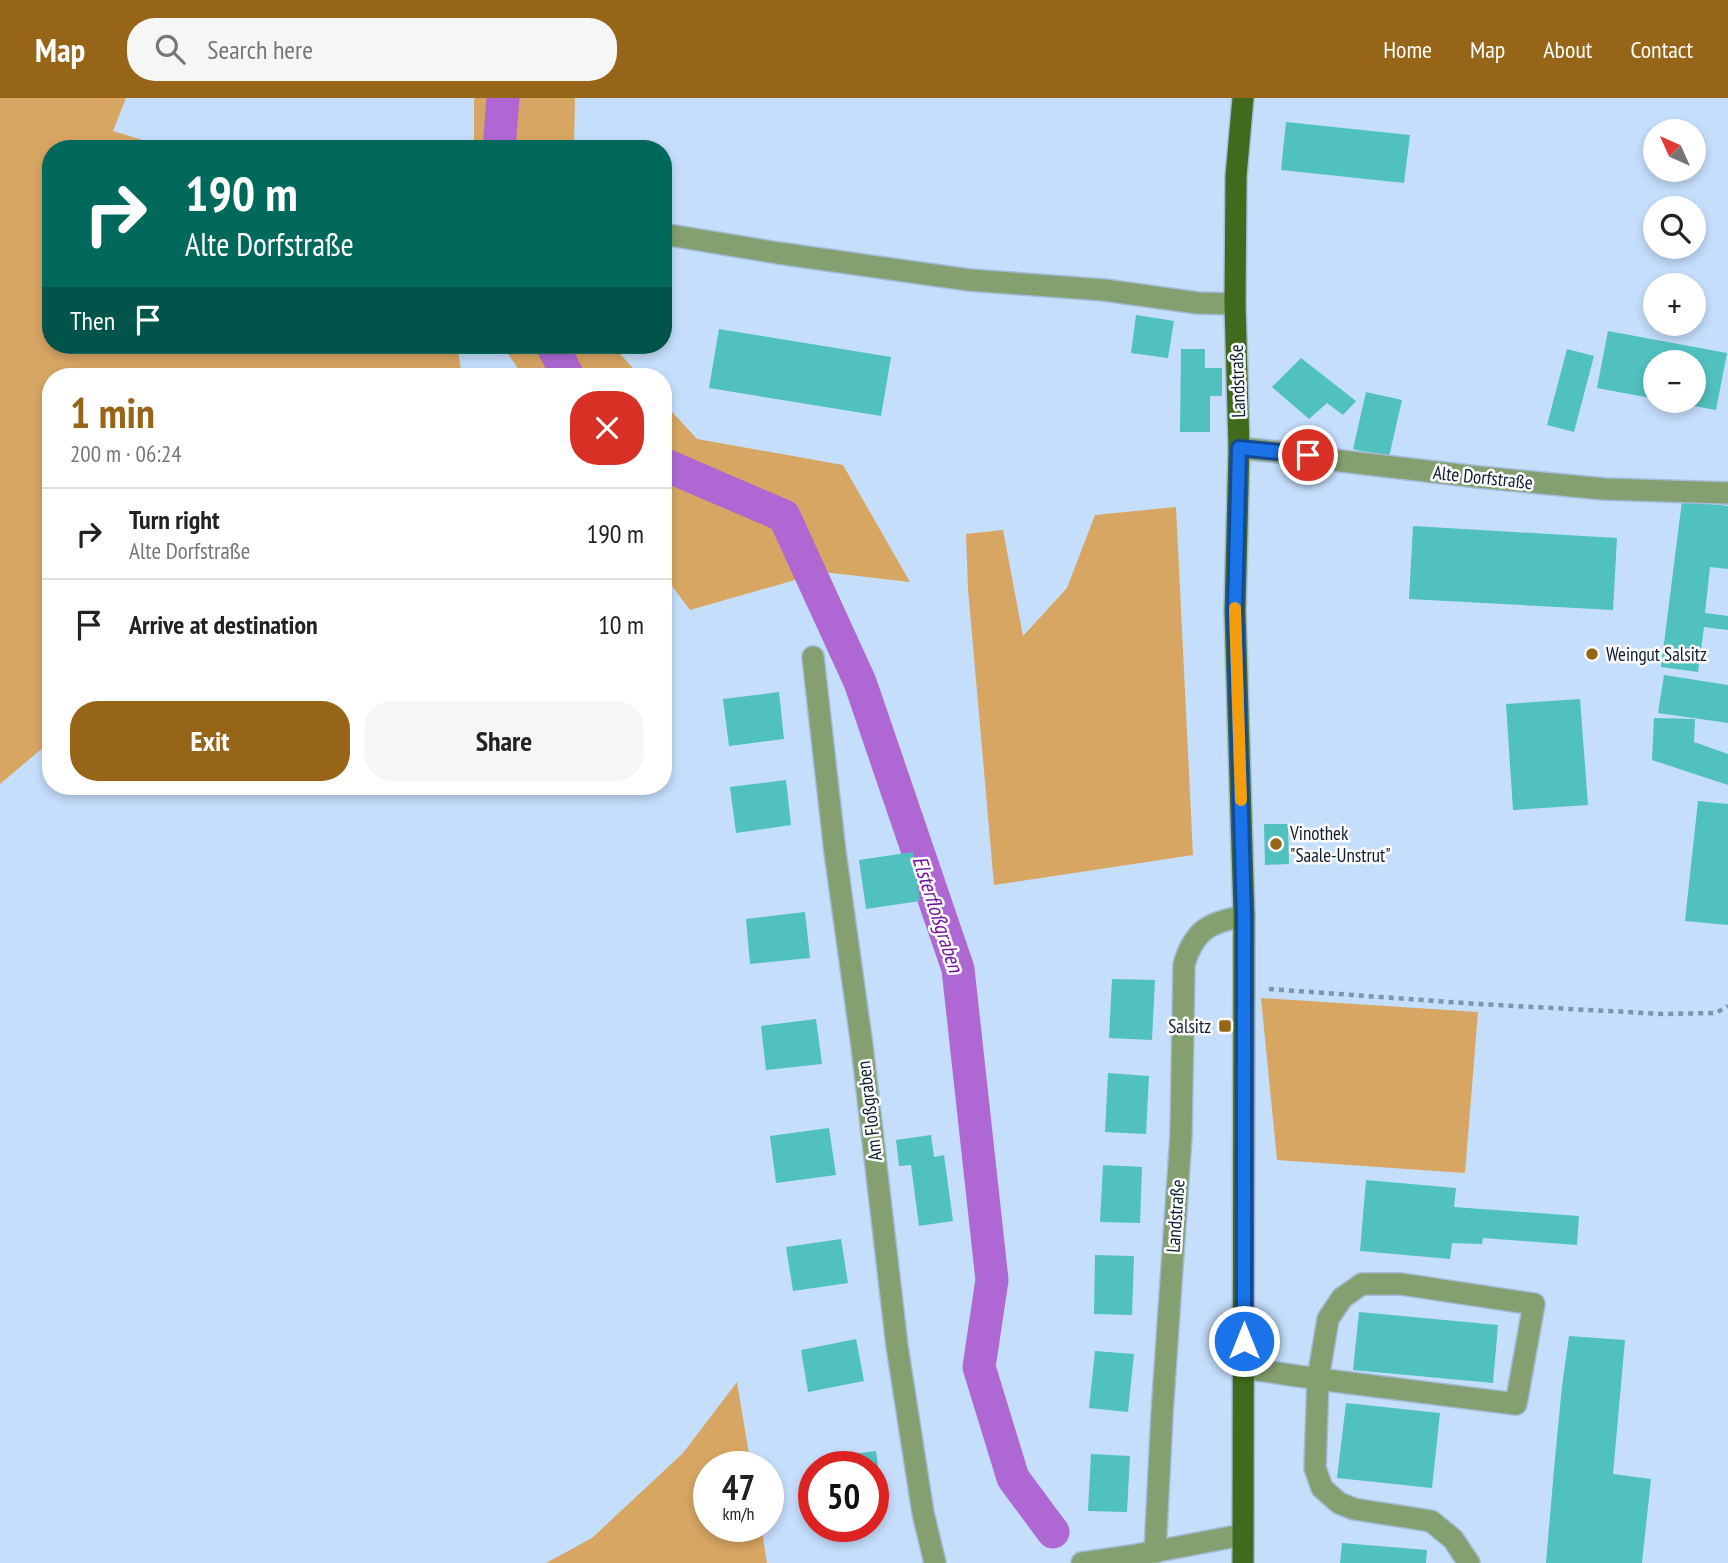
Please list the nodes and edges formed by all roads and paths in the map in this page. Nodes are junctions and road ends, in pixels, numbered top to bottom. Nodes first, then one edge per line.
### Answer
1 (1243, 98) edge
2 (672, 235) edge
3 (1235, 304) junction
4 (1239, 448) junction
5 (1728, 494) edge
6 (813, 657) dead end
7 (1244, 916) junction
8 (1244, 987) junction
9 (1728, 1006) edge
10 (1244, 1368) junction
11 (1318, 1379) junction
12 (1242, 1535) junction
13 (1155, 1552) junction
14 (935, 1563) edge
15 (1082, 1563) edge
16 (1243, 1563) edge
17 (1469, 1563) edge

1 - 3 main road, Landstraße
2 - 3 street
3 - 4 main road, Landstraße
4 - 5 street, Alte Dorfstraße
4 - 7 main road, Landstraße
6 - 14 street, Am Floßgraben
7 - 8 main road, Landstraße
7 - 13 street, Landstraße
8 - 9 path
8 - 10 main road, Landstraße
10 - 11 street
10 - 12 main road, Landstraße
11 - 11 street
11 - 17 street
12 - 13 street
12 - 16 main road, Landstraße
13 - 15 street

